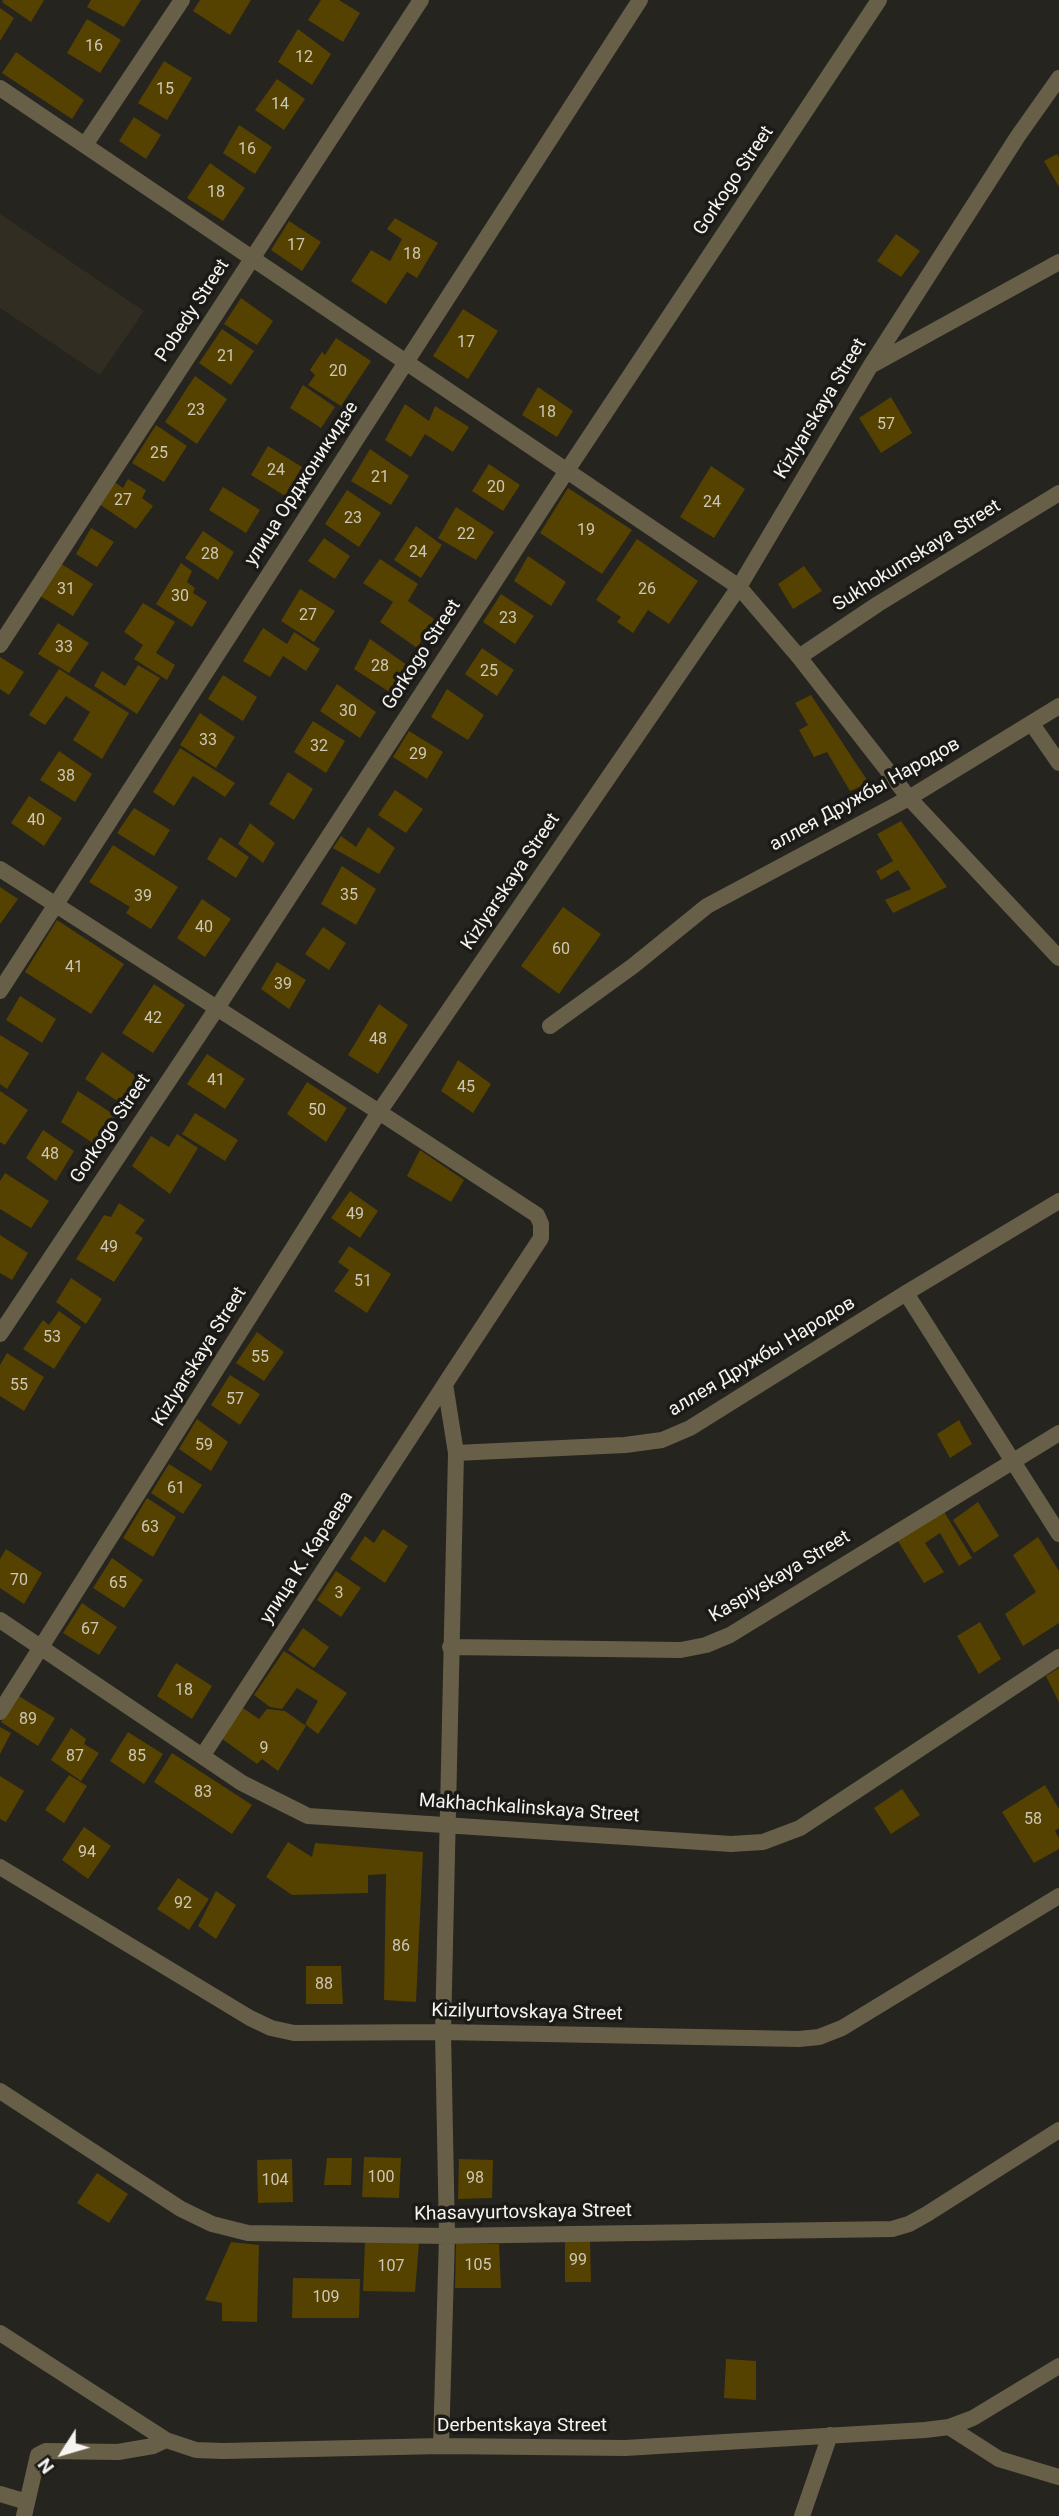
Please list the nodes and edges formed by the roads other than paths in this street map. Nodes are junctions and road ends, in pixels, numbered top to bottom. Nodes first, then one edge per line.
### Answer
1 (182, 0) edge
2 (421, 0) edge
3 (640, 0) edge
4 (879, 0) edge
5 (1059, 78) edge
6 (0, 88) edge
7 (85, 145) junction
8 (253, 258) junction
9 (1059, 262) edge
10 (407, 362) junction
11 (871, 365) junction
12 (566, 472) junction
13 (1059, 493) edge
14 (739, 587) junction
15 (0, 645) edge
16 (799, 657) junction
17 (1059, 706) edge
18 (1032, 724) junction
19 (1059, 763) edge
20 (909, 798) junction
21 (0, 869) edge
22 (56, 905) junction
23 (1059, 958) edge
24 (0, 992) edge
25 (217, 1008) junction
26 (550, 1026) dead end
27 (379, 1112) junction
28 (1059, 1201) edge
29 (906, 1293) junction
30 (0, 1334) edge
31 (445, 1384) junction
32 (1059, 1433) edge
33 (456, 1452) junction
34 (1012, 1460) junction
35 (1059, 1534) edge
36 (0, 1620) edge
37 (41, 1647) junction
38 (450, 1647) junction
39 (1059, 1657) edge
40 (0, 1712) edge
41 (203, 1755) junction
42 (448, 1825) junction
43 (0, 1867) edge
44 (1059, 1896) edge
45 (443, 2032) junction
46 (0, 2091) edge
47 (1059, 2130) edge
48 (447, 2236) junction
49 (0, 2333) edge
50 (1059, 2366) edge
51 (949, 2427) junction
52 (830, 2435) junction
53 (166, 2440) junction
54 (441, 2446) junction
55 (1059, 2477) edge
56 (0, 2494) edge
57 (25, 2509) edge
58 (802, 2516) edge

1 - 7 street
2 - 8 street, Pobedy Street
3 - 10 street, улица Орджоникидзе
4 - 12 street, Gorkogo Street
5 - 11 street, Kizlyarskaya Street
6 - 7 street
7 - 8 street
8 - 10 street
8 - 15 street, Pobedy Street
9 - 11 street
10 - 12 street
10 - 22 street, улица Орджоникидзе
11 - 14 street, Kizlyarskaya Street
12 - 14 street
12 - 25 street, Gorkogo Street
13 - 16 street, Sukhokumskaya Street
14 - 16 street
14 - 27 street, Kizlyarskaya Street
16 - 20 street
17 - 18 street, аллея Дружбы Народов
18 - 19 street
18 - 20 street, аллея Дружбы Народов
20 - 23 street
20 - 26 street, аллея Дружбы Народов
21 - 22 street
22 - 24 street, улица Орджоникидзе
22 - 25 street
25 - 27 street
25 - 30 street, Gorkogo Street
27 - 31 street, улица К. Караева
27 - 37 street, Kizlyarskaya Street
28 - 29 street, аллея Дружбы Народов
29 - 33 street, аллея Дружбы Народов
29 - 34 street
31 - 33 street
31 - 41 street, улица К. Караева
32 - 34 street, Kaspiyskaya Street
33 - 38 street
34 - 35 street
34 - 38 street, Kaspiyskaya Street
36 - 37 street, Makhachkalinskaya Street
37 - 40 street, Kizlyarskaya Street
37 - 41 street, Makhachkalinskaya Street
38 - 42 street
39 - 42 street, Makhachkalinskaya Street
41 - 42 street, Makhachkalinskaya Street
42 - 45 street
43 - 45 street, Kizilyurtovskaya Street
44 - 45 street, Kizilyurtovskaya Street
45 - 48 street
46 - 48 street, Khasavyurtovskaya Street
47 - 48 street, Khasavyurtovskaya Street
48 - 54 street
49 - 53 street, Derbentskaya Street
50 - 51 street, Derbentskaya Street
51 - 52 street, Derbentskaya Street
51 - 55 street
52 - 54 street, Derbentskaya Street
52 - 58 street
53 - 54 street, Derbentskaya Street
53 - 57 street
56 - 57 street

